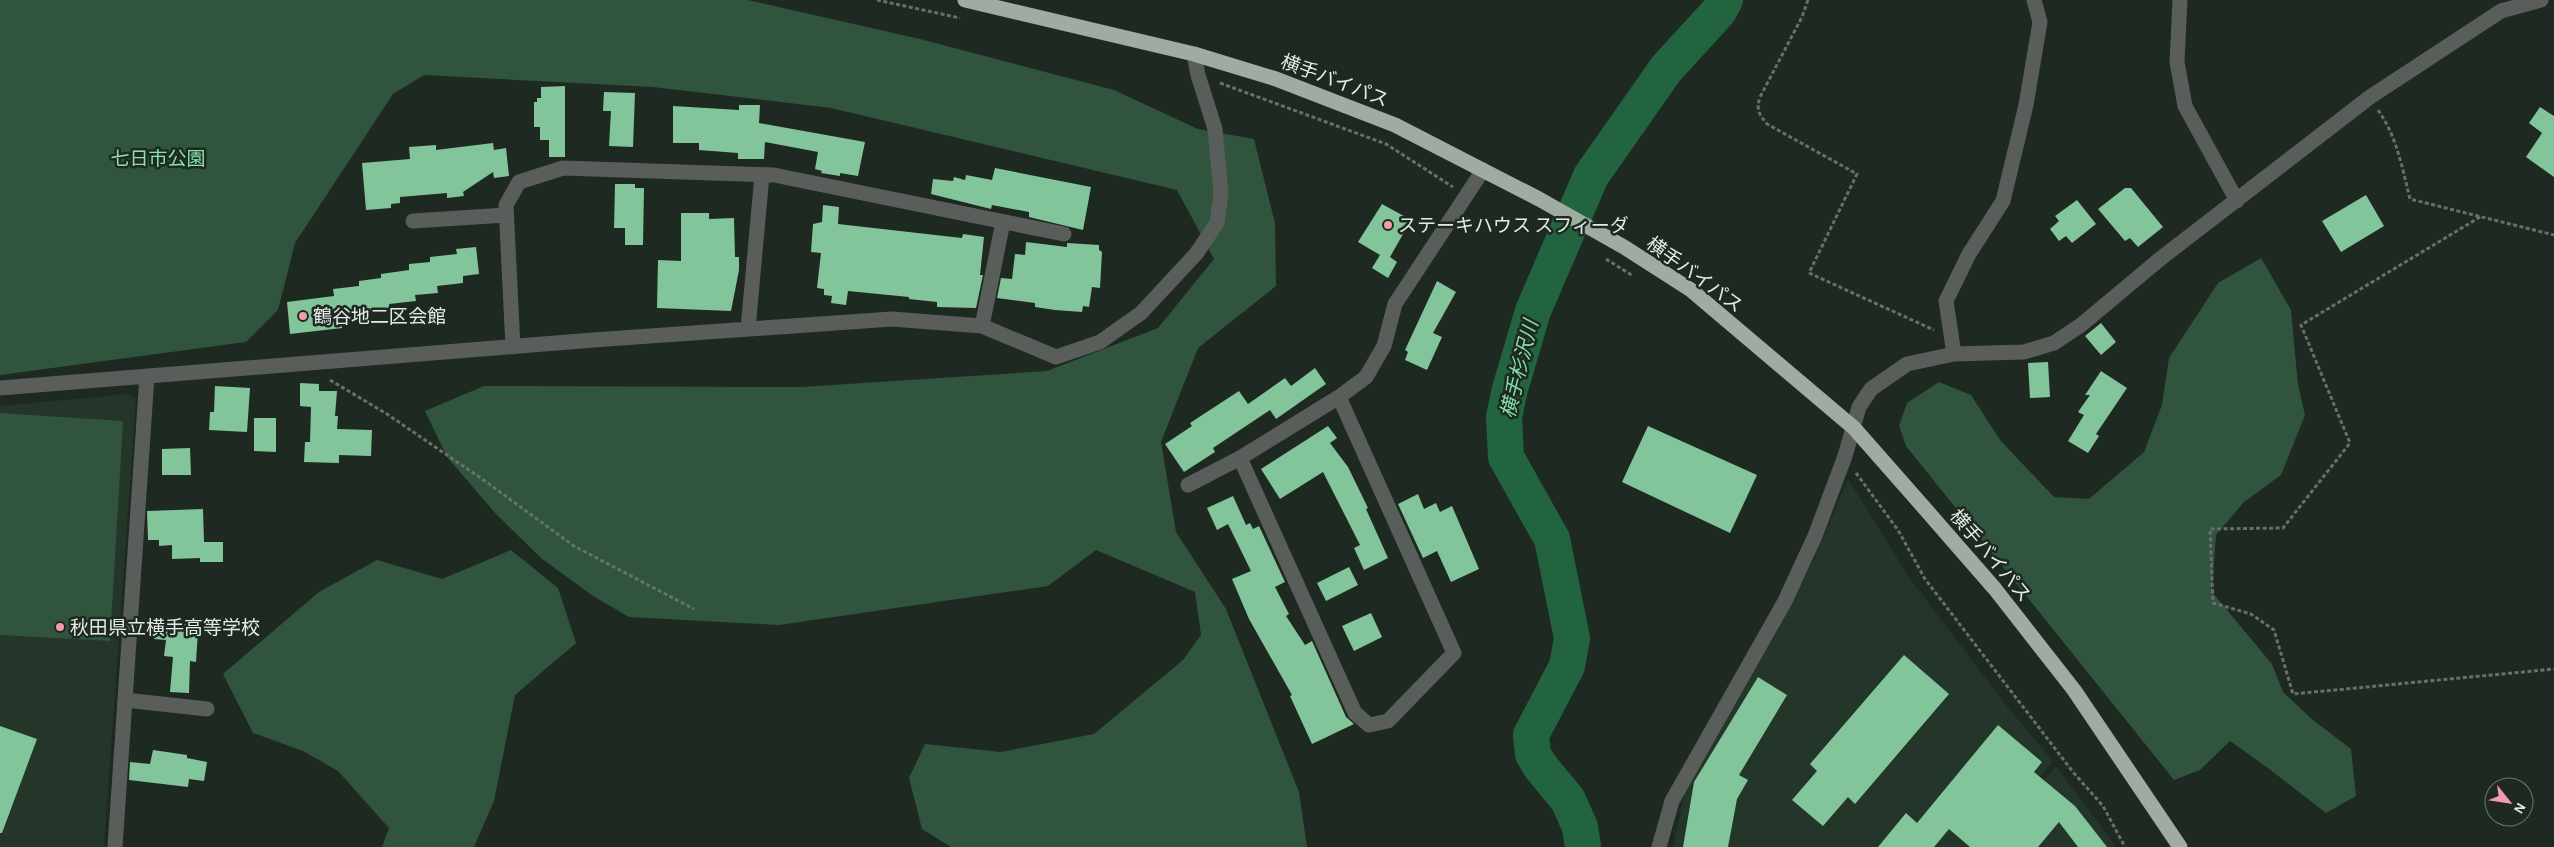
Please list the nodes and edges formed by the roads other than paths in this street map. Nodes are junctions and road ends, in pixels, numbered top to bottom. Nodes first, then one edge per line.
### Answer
1 (965, 0) edge
2 (2034, 0) edge
3 (2180, 0) edge
4 (2540, 0) edge
5 (2506, 6) edge
6 (1194, 54) junction
7 (1483, 170) junction
8 (762, 175) junction
9 (2237, 201) junction
10 (506, 215) junction
11 (413, 221) dead end
12 (1003, 222) junction
13 (1064, 234) dead end
14 (982, 326) junction
15 (748, 329) junction
16 (513, 346) junction
17 (1954, 354) junction
18 (147, 376) junction
19 (0, 388) edge
20 (1339, 397) junction
21 (1854, 428) junction
22 (1240, 458) junction
23 (1188, 485) dead end
24 (125, 700) junction
25 (207, 709) dead end
26 (115, 847) edge
27 (1658, 847) edge
28 (2180, 847) edge

1 - 6 highway, 横手バイパス
2 - 17 street
3 - 9 street
4 - 5 street
5 - 9 street
6 - 7 highway, 横手バイパス
6 - 14 street
7 - 20 street
7 - 21 highway, 横手バイパス
8 - 10 street
8 - 12 street
8 - 15 street
9 - 17 street
10 - 11 street
10 - 16 street
12 - 13 street
12 - 14 street
14 - 15 street
15 - 16 street
16 - 18 street
17 - 21 street
18 - 19 street
18 - 24 street
20 - 22 street
20 - 22 street
21 - 27 street
21 - 28 highway, 横手バイパス
22 - 23 street
24 - 25 street
24 - 26 street

